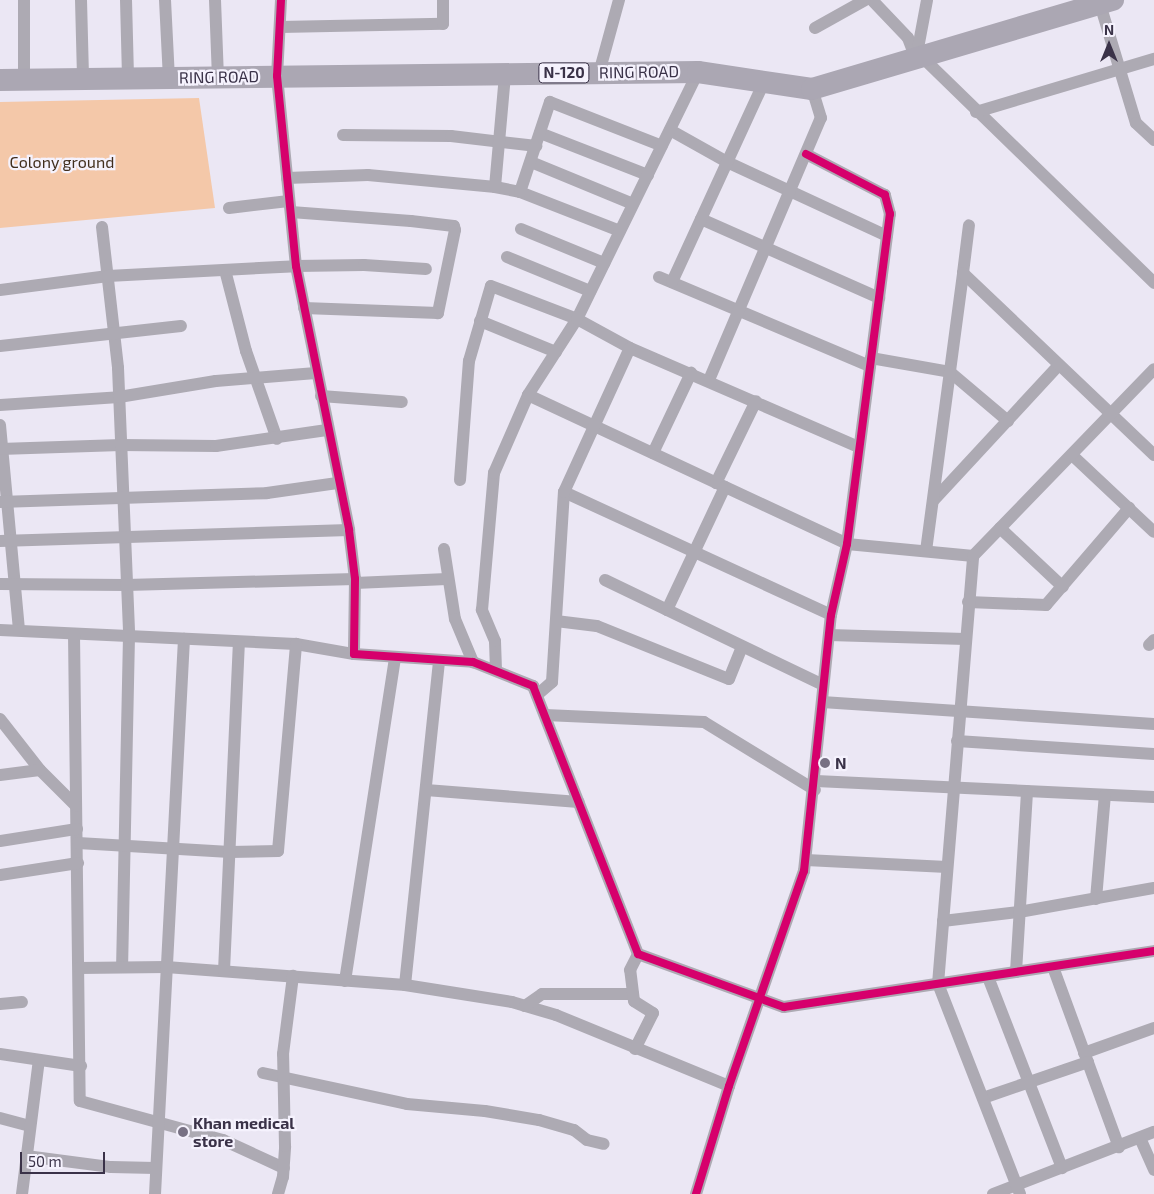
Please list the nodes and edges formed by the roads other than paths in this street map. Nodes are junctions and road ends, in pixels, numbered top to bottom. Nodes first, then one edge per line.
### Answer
1 (24, 0) edge
2 (80, 0) edge
3 (126, 0) edge
4 (164, 0) edge
5 (215, 0) edge
6 (281, 0) edge
7 (443, 0) edge
8 (619, 0) edge
9 (865, 0) edge
10 (872, 0) edge
11 (927, 0) edge
12 (1093, 3) edge
13 (280, 27) junction
14 (815, 28) dead end
15 (919, 58) junction
16 (1154, 59) edge
17 (1120, 69) junction
18 (698, 72) junction
19 (599, 73) junction
20 (505, 74) junction
21 (277, 76) junction
22 (218, 77) junction
23 (128, 78) junction
24 (169, 78) junction
25 (83, 79) junction
26 (0, 80) edge
27 (24, 80) junction
28 (763, 84) junction
29 (812, 89) junction
30 (976, 112) junction
31 (670, 130) junction
32 (540, 133) junction
33 (342, 135) dead end
34 (499, 140) junction
35 (1154, 140) edge
36 (536, 146) junction
37 (662, 146) junction
38 (806, 154) junction
39 (531, 162) junction
40 (727, 162) junction
41 (648, 175) junction
42 (287, 178) junction
43 (495, 187) junction
44 (520, 192) junction
45 (790, 192) junction
46 (633, 204) junction
47 (290, 206) junction
48 (229, 208) dead end
49 (701, 219) junction
50 (969, 225) dead end
51 (102, 227) dead end
52 (521, 229) dead end
53 (620, 231) junction
54 (887, 236) junction
55 (766, 248) junction
56 (507, 257) dead end
57 (604, 263) junction
58 (296, 266) junction
59 (426, 269) dead end
60 (225, 270) junction
61 (963, 273) junction
62 (108, 276) junction
63 (659, 277) dead end
64 (672, 282) junction
65 (1154, 283) edge
66 (0, 290) edge
67 (590, 291) junction
68 (879, 298) junction
69 (304, 308) junction
70 (739, 310) junction
71 (576, 319) junction
72 (480, 321) junction
73 (181, 326) dead end
74 (114, 336) junction
75 (0, 346) edge
76 (630, 348) junction
77 (556, 352) junction
78 (870, 362) junction
79 (1059, 365) junction
80 (1154, 369) edge
81 (690, 372) junction
82 (950, 372) junction
83 (316, 373) junction
84 (255, 378) junction
85 (709, 380) junction
86 (528, 395) junction
87 (321, 396) junction
88 (119, 397) junction
89 (756, 401) junction
90 (402, 402) dead end
91 (0, 405) edge
92 (1111, 415) junction
93 (1008, 420) junction
94 (0, 425) edge
95 (594, 426) junction
96 (327, 430) junction
97 (278, 439) junction
98 (121, 445) junction
99 (859, 447) junction
100 (2, 449) edge
101 (653, 453) junction
102 (1072, 454) junction
103 (1154, 455) edge
104 (460, 480) dead end
105 (337, 483) junction
106 (720, 485) junction
107 (564, 492) junction
108 (122, 497) junction
109 (933, 501) junction
110 (4, 502) edge
111 (1129, 508) junction
112 (1000, 528) junction
113 (349, 530) junction
114 (1154, 532) edge
115 (124, 539) junction
116 (6, 541) edge
117 (847, 544) junction
118 (444, 549) dead end
119 (926, 551) junction
120 (694, 552) junction
121 (973, 556) junction
122 (447, 580) junction
123 (604, 580) dead end
124 (355, 581) junction
125 (16, 583) junction
126 (0, 584) edge
127 (126, 585) junction
128 (1063, 587) junction
129 (968, 602) junction
130 (667, 610) junction
131 (831, 615) junction
132 (556, 621) junction
133 (0, 630) edge
134 (19, 630) junction
135 (74, 634) junction
136 (829, 635) junction
137 (129, 636) junction
138 (184, 639) junction
139 (965, 640) junction
140 (239, 642) junction
141 (296, 644) junction
142 (742, 646) junction
143 (354, 654) junction
144 (395, 659) junction
145 (440, 661) junction
146 (473, 662) junction
147 (496, 670) junction
148 (823, 685) junction
149 (537, 695) junction
150 (822, 702) junction
151 (959, 712) junction
152 (545, 715) junction
153 (1, 721) edge
154 (1154, 724) edge
155 (957, 741) junction
156 (1154, 754) edge
157 (40, 770) junction
158 (0, 775) edge
159 (815, 785) junction
160 (953, 787) junction
161 (426, 790) junction
162 (1027, 791) junction
163 (1105, 795) junction
164 (1154, 797) edge
165 (579, 802) junction
166 (76, 806) junction
167 (77, 829) junction
168 (0, 841) edge
169 (78, 843) junction
170 (124, 846) junction
171 (172, 849) junction
172 (230, 852) junction
173 (806, 860) junction
174 (78, 863) junction
175 (947, 867) junction
176 (0, 875) edge
177 (1154, 888) edge
178 (1096, 899) junction
179 (1019, 912) junction
180 (943, 921) junction
181 (1154, 951) edge
182 (638, 954) junction
183 (122, 967) junction
184 (166, 967) junction
185 (1053, 967) junction
186 (79, 968) junction
187 (224, 971) junction
188 (1016, 972) junction
189 (292, 976) junction
190 (988, 977) junction
191 (345, 980) junction
192 (938, 984) junction
193 (405, 985) junction
194 (633, 994) junction
195 (761, 999) junction
196 (22, 1002) dead end
197 (0, 1004) edge
198 (525, 1006) junction
199 (1154, 1028) edge
200 (635, 1049) junction
201 (0, 1054) edge
202 (1086, 1057) junction
203 (39, 1060) junction
204 (81, 1066) junction
205 (263, 1073) dead end
206 (284, 1076) junction
207 (1031, 1082) junction
208 (729, 1086) junction
209 (983, 1098) junction
210 (0, 1118) edge
211 (156, 1122) junction
212 (29, 1126) junction
213 (1154, 1132) edge
214 (1140, 1138) junction
215 (604, 1144) dead end
216 (1119, 1147) junction
217 (26, 1156) junction
218 (155, 1168) junction
219 (284, 1168) junction
220 (1062, 1168) junction
221 (1154, 1170) edge
222 (1018, 1189) edge
223 (22, 1194) edge
224 (155, 1194) edge
225 (278, 1194) edge
226 (696, 1194) edge
227 (993, 1194) edge

1 - 27 street
2 - 25 street
3 - 23 street
4 - 24 street
5 - 22 street
6 - 13 street
7 - 13 street
8 - 19 street
9 - 14 street
10 - 15 street
11 - 15 street
12 - 15 highway, RING ROAD / N-120
12 - 17 street
13 - 21 street
15 - 29 highway, RING ROAD / N-120
15 - 30 street
16 - 17 street
17 - 30 street
17 - 35 street
18 - 19 highway, RING ROAD / N-120
18 - 28 highway, RING ROAD / N-120
18 - 31 street
19 - 20 highway, RING ROAD / N-120
20 - 21 highway, RING ROAD / N-120
20 - 34 street
21 - 22 highway, RING ROAD / N-120
21 - 42 street
22 - 24 highway, RING ROAD / N-120
23 - 24 highway, RING ROAD / N-120
23 - 25 highway, RING ROAD / N-120
25 - 27 highway, RING ROAD / N-120
26 - 27 highway, RING ROAD / N-120
28 - 29 highway, RING ROAD / N-120
28 - 40 street
29 - 38 street
30 - 65 street
31 - 37 street
31 - 40 street
32 - 36 street
32 - 37 street
32 - 41 street
33 - 34 street
34 - 36 street
34 - 43 street
36 - 39 street
37 - 41 street
38 - 45 street
38 - 54 street
39 - 44 street
39 - 46 street
40 - 45 street
40 - 49 street
41 - 46 street
42 - 43 street
42 - 47 street
43 - 44 street
44 - 53 street
45 - 54 street
45 - 55 street
46 - 53 street
47 - 48 street
47 - 58 street
47 - 69 street
49 - 55 street
49 - 64 street
50 - 61 street
51 - 62 street
52 - 57 street
53 - 57 street
54 - 68 street
55 - 68 street
55 - 70 street
56 - 67 street
57 - 67 street
58 - 59 street
58 - 60 street
58 - 69 street
60 - 62 street
60 - 84 street
61 - 79 street
61 - 82 street
62 - 66 street
62 - 74 street
63 - 64 street
64 - 70 street
67 - 71 street
68 - 78 street
69 - 83 street
70 - 78 street
70 - 85 street
71 - 72 street
71 - 76 street
71 - 77 street
72 - 77 street
72 - 104 street
73 - 74 street
74 - 75 street
74 - 88 street
76 - 81 street
76 - 95 street
77 - 86 street
78 - 82 street
78 - 99 street
79 - 92 street
79 - 93 street
80 - 92 street
81 - 85 street
81 - 101 street
82 - 93 street
82 - 109 street
83 - 84 street
83 - 87 street
84 - 88 street
84 - 97 street
85 - 89 street
86 - 95 street
86 - 147 street
87 - 90 street
87 - 96 street
88 - 91 street
88 - 98 street
89 - 99 street
89 - 106 street
92 - 102 street
92 - 103 street
93 - 109 street
94 - 100 street
95 - 101 street
95 - 107 street
96 - 97 street
96 - 105 street
97 - 98 street
98 - 100 street
98 - 108 street
99 - 117 street
100 - 110 street
101 - 106 street
102 - 111 street
102 - 112 street
105 - 108 street
105 - 113 street
106 - 117 street
106 - 120 street
107 - 120 street
107 - 132 street
108 - 110 street
108 - 115 street
109 - 119 street
110 - 116 street
111 - 114 street
111 - 128 street
112 - 121 street
112 - 128 street
113 - 115 street
113 - 124 street
115 - 116 street
115 - 127 street
116 - 125 street
117 - 119 street
117 - 131 street
118 - 122 street
119 - 121 street
120 - 130 street
120 - 131 street
121 - 129 street
122 - 124 street
122 - 146 street
123 - 130 street
124 - 127 street
124 - 143 street
125 - 126 street
125 - 127 street
125 - 134 street
127 - 137 street
128 - 129 street
129 - 139 street
130 - 142 street
131 - 136 street
132 - 142 street
132 - 149 street
133 - 134 street
134 - 135 street
135 - 137 street
135 - 166 street
136 - 139 street
136 - 148 street
137 - 138 street
137 - 170 street
138 - 140 street
138 - 171 street
139 - 151 street
140 - 141 street
140 - 172 street
141 - 143 street
141 - 172 street
142 - 148 street
143 - 144 street
144 - 145 street
144 - 191 street
145 - 146 street
145 - 161 street
146 - 147 street
147 - 149 street
148 - 150 street
149 - 152 street
150 - 151 street
150 - 159 street
151 - 154 street
151 - 155 street
152 - 159 street
152 - 165 street
153 - 157 street
155 - 156 street
155 - 160 street
157 - 158 street
157 - 166 street
159 - 160 street
159 - 173 street
160 - 162 street
160 - 175 street
161 - 165 street
161 - 193 street
162 - 163 street
162 - 179 street
163 - 164 street
163 - 178 street
165 - 182 street
166 - 167 street
167 - 168 street
167 - 169 street
169 - 170 street
169 - 174 street
170 - 171 street
170 - 183 street
171 - 172 street
171 - 184 street
172 - 187 street
173 - 175 street
173 - 195 street
174 - 176 street
174 - 186 street
175 - 180 street
177 - 178 street
178 - 179 street
179 - 180 street
179 - 188 street
180 - 192 street
181 - 185 street
182 - 194 street
182 - 195 street
183 - 184 street
183 - 186 street
184 - 187 street
184 - 211 street
185 - 188 street
185 - 202 street
186 - 204 street
187 - 189 street
188 - 190 street
189 - 191 street
189 - 206 street
190 - 192 street
190 - 207 street
191 - 193 street
192 - 195 street
192 - 209 street
193 - 198 street
194 - 198 street
194 - 200 street
195 - 208 street
196 - 197 street
198 - 200 street
199 - 202 street
200 - 208 street
201 - 203 street
202 - 207 street
202 - 216 street
203 - 204 street
203 - 212 street
204 - 211 street
205 - 206 street
206 - 215 street
206 - 219 street
207 - 209 street
207 - 220 street
208 - 226 street
209 - 222 street
210 - 212 street
211 - 218 street
211 - 219 street
212 - 217 street
213 - 214 street
214 - 216 street
214 - 221 street
216 - 220 street
217 - 218 street
217 - 223 street
218 - 224 street
219 - 225 street
220 - 222 street
222 - 227 street

